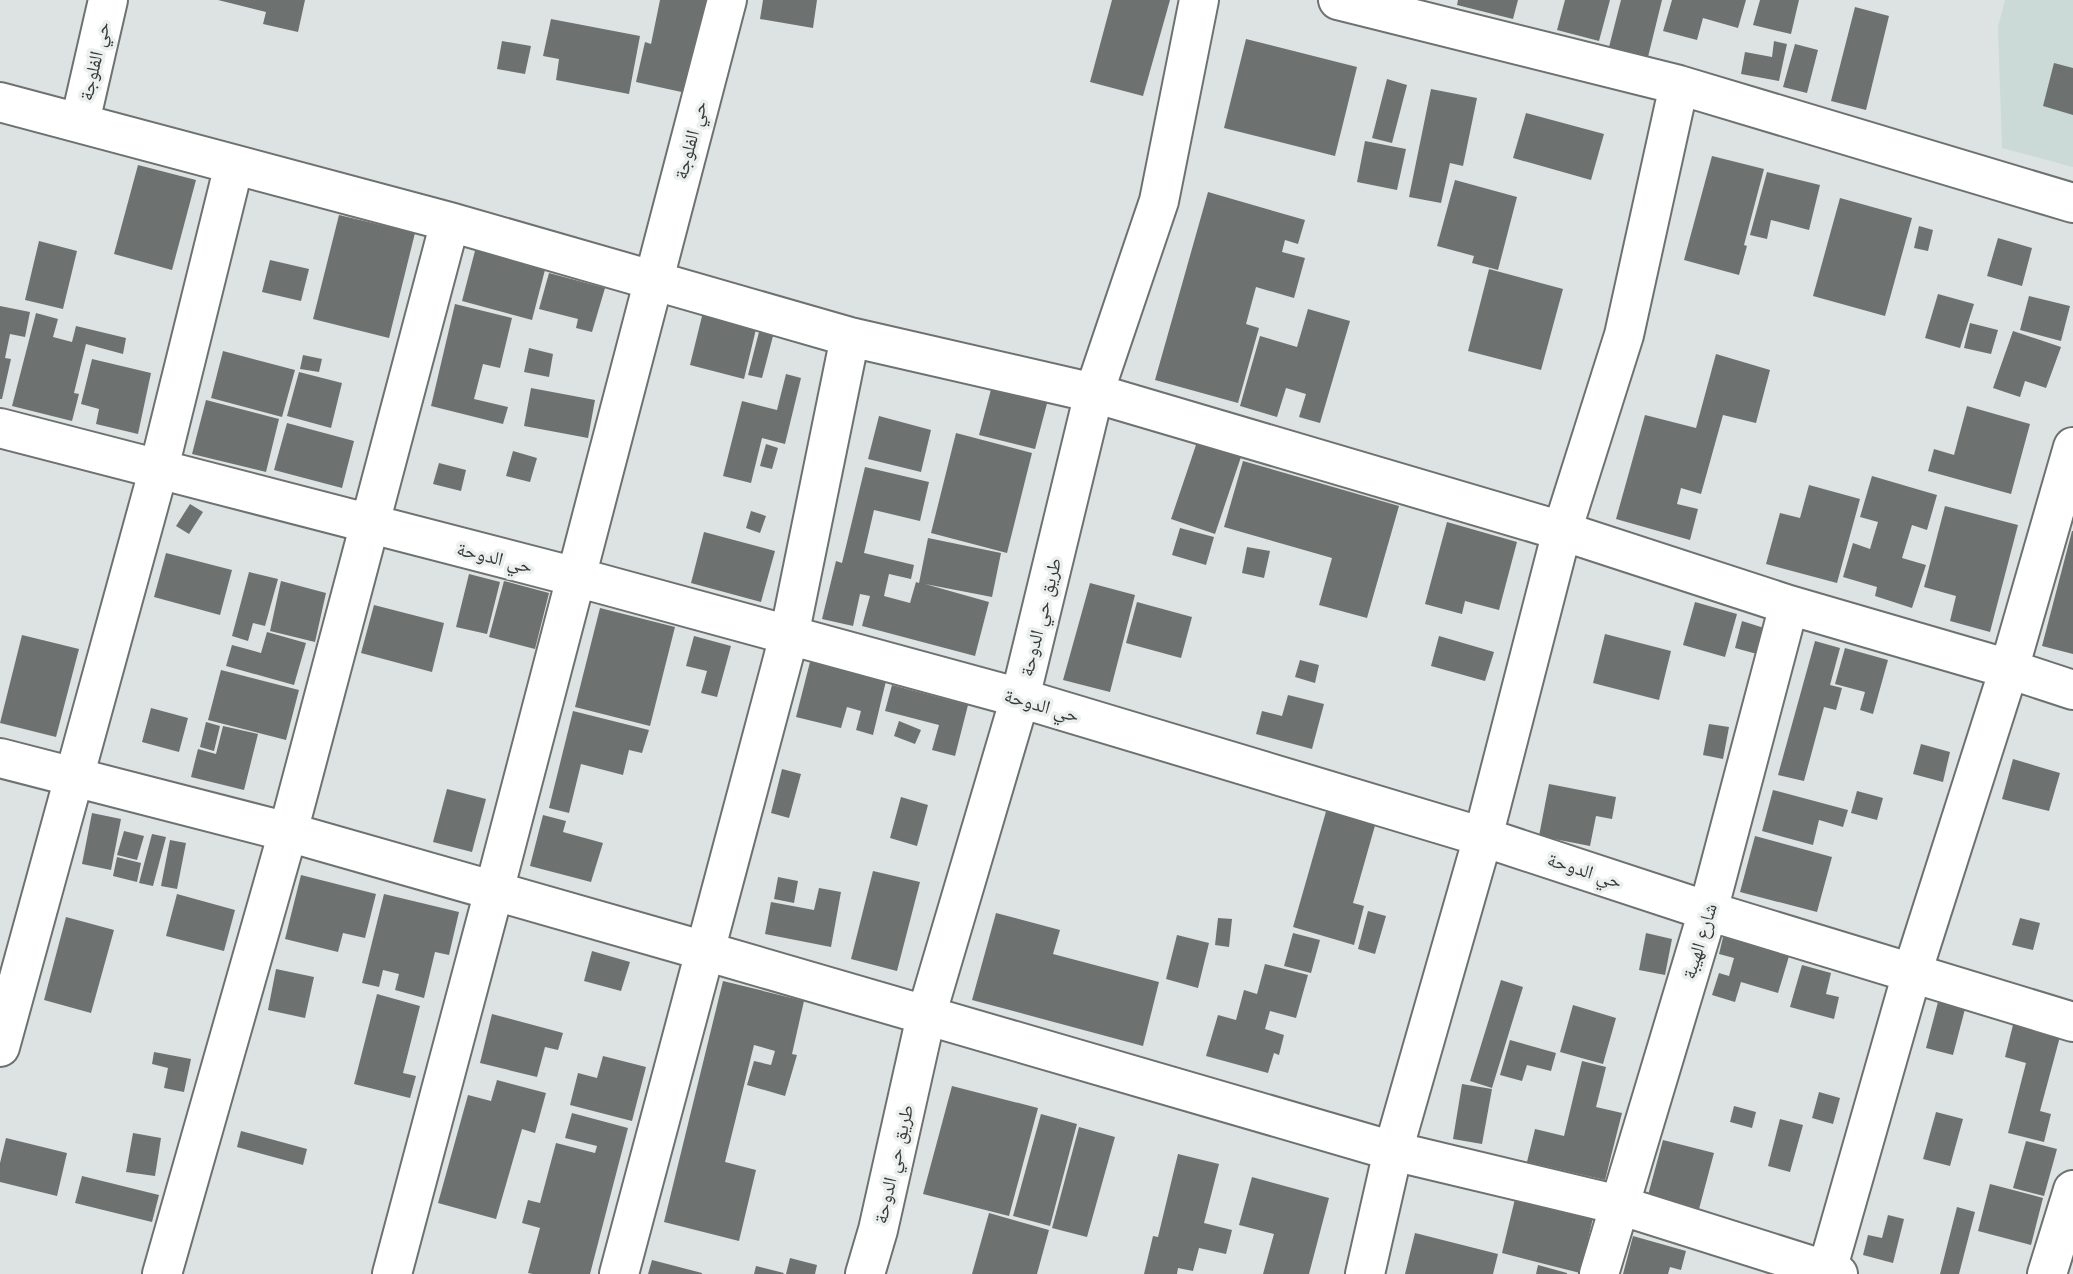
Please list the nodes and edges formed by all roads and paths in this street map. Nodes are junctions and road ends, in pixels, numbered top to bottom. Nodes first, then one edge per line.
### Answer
1 (108, 0) edge
2 (727, 0) edge
3 (1199, 0) edge
4 (1338, 0) edge
5 (1679, 85) junction
6 (0, 102) edge
7 (80, 122) junction
8 (234, 166) junction
9 (2073, 203) edge
10 (450, 222) junction
11 (653, 281) junction
12 (850, 337) junction
13 (1094, 393) junction
14 (0, 428) edge
15 (2073, 447) edge
16 (159, 468) junction
17 (369, 524) junction
18 (1562, 531) junction
19 (576, 577) junction
20 (1789, 605) junction
21 (789, 636) junction
22 (2010, 669) junction
23 (2073, 690) edge
24 (1020, 698) junction
25 (0, 758) edge
26 (76, 776) junction
27 (288, 832) junction
28 (1483, 837) junction
29 (494, 891) junction
30 (1708, 911) junction
31 (705, 951) junction
32 (1912, 973) junction
33 (926, 1016) junction
34 (2073, 1022) edge
35 (0, 1047) edge
36 (1393, 1152) junction
37 (2073, 1190) edge
38 (1619, 1205) junction
39 (1830, 1272) edge
40 (162, 1274) edge
41 (392, 1274) edge
42 (619, 1274) edge
43 (865, 1274) edge
44 (1366, 1274) edge
45 (1599, 1274) edge
46 (2047, 1274) edge

1 - 7 street, حي الفلوجة
2 - 11 street, حي الفلوجة
3 - 13 street, طريق حي الدوحة
4 - 5 street
5 - 9 street
5 - 18 street
6 - 7 street
7 - 8 street
8 - 10 street
8 - 16 street
10 - 11 street
10 - 17 street
11 - 12 street
11 - 19 street, حي الفلوجة
12 - 13 street
12 - 21 street
13 - 18 street
13 - 24 street, طريق حي الدوحة
14 - 16 street, حي الدوحة
15 - 22 street
16 - 17 street, حي الدوحة
16 - 26 street
17 - 19 street, حي الدوحة
17 - 27 street
18 - 20 street
18 - 28 street
19 - 21 street, حي الدوحة
19 - 29 street, حي الفلوجة
20 - 22 street
20 - 30 street, شارع الهيبة
21 - 24 street, حي الدوحة
21 - 31 street
22 - 23 street
22 - 32 street
24 - 28 street, حي الدوحة
24 - 33 street, طريق حي الدوحة
25 - 26 street
26 - 27 street
26 - 35 street
27 - 29 street
27 - 40 street
28 - 30 street, حي الدوحة
28 - 36 street
29 - 31 street
29 - 41 street, حي الفلوجة
30 - 32 street, حي الدوحة
30 - 38 street, شارع الهيبة
31 - 33 street
31 - 42 street
32 - 34 street, حي الدوحة
32 - 39 street
33 - 36 street
33 - 43 street, طريق حي الدوحة
36 - 38 street
36 - 44 street
37 - 46 street
38 - 39 street
38 - 45 street, شارع الهيبة

